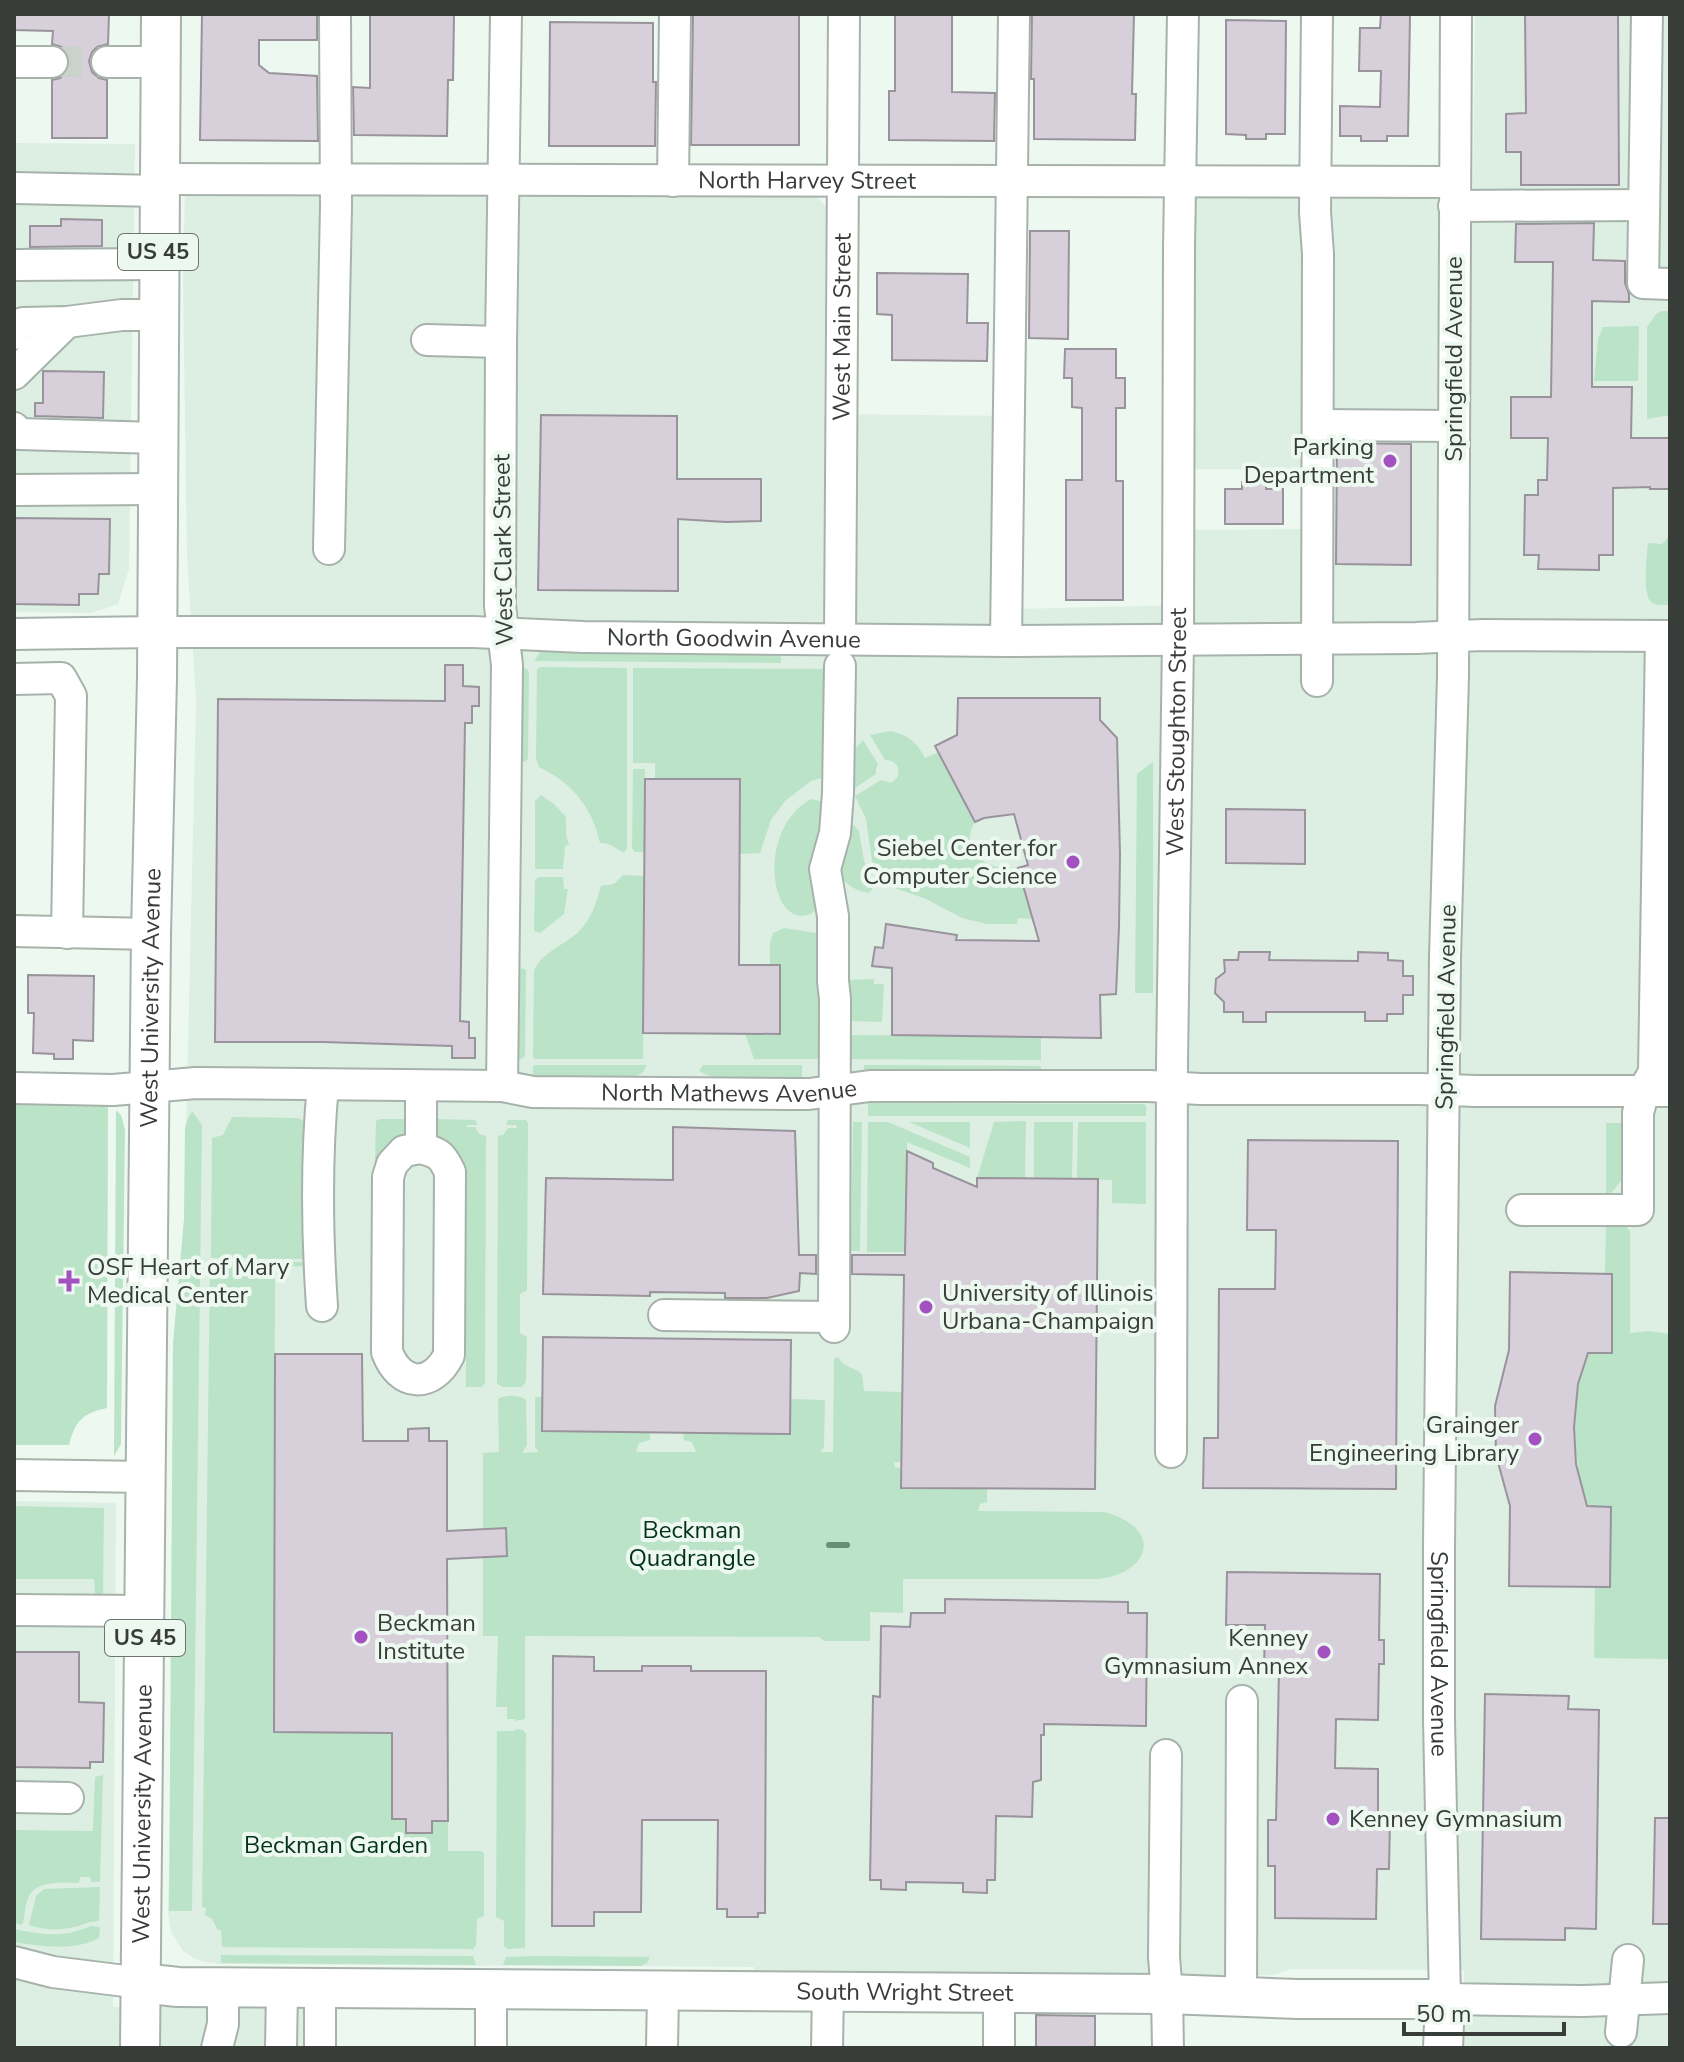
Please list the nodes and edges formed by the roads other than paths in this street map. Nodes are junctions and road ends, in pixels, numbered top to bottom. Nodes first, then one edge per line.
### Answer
1 (161, 14) edge
2 (335, 14) edge
3 (506, 14) edge
4 (675, 14) edge
5 (844, 14) edge
6 (1014, 14) edge
7 (1183, 14) edge
8 (1317, 14) edge
9 (1456, 14) edge
10 (1647, 14) edge
11 (14, 62) edge
12 (52, 62) tunnel mouth
13 (107, 62) tunnel mouth
14 (160, 62) junction
15 (336, 180) junction
16 (504, 180) junction
17 (673, 181) junction
18 (843, 181) junction
19 (1013, 181) junction
20 (1180, 181) junction
21 (1315, 181) junction
22 (159, 185) junction
23 (14, 188) edge
24 (1454, 194) junction
25 (1644, 205) junction
26 (158, 264) junction
27 (14, 265) edge
28 (1670, 284) edge
29 (158, 315) junction
30 (67, 322) junction
31 (14, 334) edge
32 (427, 340) dead end
33 (501, 342) junction
34 (14, 374) edge
35 (1318, 425) junction
36 (1454, 426) junction
37 (14, 428) edge
38 (157, 438) junction
39 (156, 489) junction
40 (14, 490) edge
41 (329, 549) dead end
42 (156, 632) junction
43 (14, 634) edge
44 (503, 634) junction
45 (1453, 636) junction
46 (1665, 636) edge
47 (1317, 639) junction
48 (1178, 640) junction
49 (1006, 641) junction
50 (840, 652) junction
51 (14, 679) edge
52 (1317, 681) dead end
53 (14, 931) edge
54 (67, 933) junction
55 (151, 934) junction
56 (323, 1085) junction
57 (421, 1086) junction
58 (502, 1086) junction
59 (150, 1087) junction
60 (14, 1088) edge
61 (1172, 1088) junction
62 (836, 1090) junction
63 (1445, 1090) junction
64 (1657, 1091) edge
65 (421, 1148) junction
66 (1522, 1210) dead end
67 (322, 1306) dead end
68 (664, 1315) dead end
69 (1171, 1452) dead end
70 (14, 1475) edge
71 (147, 1477) junction
72 (14, 1610) edge
73 (145, 1611) junction
74 (1242, 1701) dead end
75 (1166, 1755) dead end
76 (14, 1797) edge
77 (68, 1798) dead end
78 (1628, 1960) dead end
79 (14, 1962) edge
80 (141, 1983) junction
81 (223, 1988) junction
82 (320, 1988) junction
83 (282, 1989) junction
84 (491, 1990) junction
85 (663, 1991) junction
86 (828, 1992) junction
87 (999, 1993) junction
88 (1167, 1994) junction
89 (1241, 1998) junction
90 (1670, 1998) edge
91 (1445, 1999) junction
92 (1624, 2000) junction
93 (1621, 2032) dead end
94 (140, 2048) edge
95 (217, 2048) edge
96 (281, 2048) edge
97 (320, 2048) edge
98 (491, 2048) edge
99 (662, 2048) edge
100 (827, 2048) edge
101 (999, 2048) edge
102 (1168, 2048) edge
103 (1443, 2048) edge

1 - 14 main road, West University Avenue / US 45
2 - 15 street
3 - 16 street, West Clark Street
4 - 17 street
5 - 18 street, West Main Street
6 - 19 street
7 - 20 street, West Stoughton Street
8 - 21 street
9 - 24 street, Springfield Avenue
10 - 25 street
11 - 12 street
13 - 14 street
14 - 22 main road, West University Avenue / US 45
15 - 16 street, North Harvey Street
15 - 22 street, North Harvey Street
15 - 41 street
16 - 17 street, North Harvey Street
16 - 33 street, West Clark Street
17 - 18 street, North Harvey Street
18 - 19 street, North Harvey Street
18 - 50 street, West Main Street
19 - 20 street, North Harvey Street
19 - 49 street
20 - 21 street, North Harvey Street
20 - 48 street, West Stoughton Street
21 - 24 street, North Harvey Street
21 - 35 street
22 - 23 street, North Harvey Street
22 - 26 main road, West University Avenue / US 45
24 - 25 street, North Harvey Street
24 - 36 street, Springfield Avenue
25 - 28 street
26 - 27 street
26 - 29 main road, West University Avenue / US 45
29 - 30 street
29 - 38 main road, West University Avenue / US 45
30 - 31 street
30 - 34 street
32 - 33 street
33 - 44 street, West Clark Street
35 - 36 street
35 - 47 street
36 - 45 street, Springfield Avenue
37 - 38 street
38 - 39 main road, West University Avenue / US 45
39 - 40 street
39 - 42 main road, West University Avenue / US 45
42 - 43 street, North Goodwin Avenue
42 - 44 street, North Goodwin Avenue
42 - 55 main road, West University Avenue / US 45
44 - 50 street, North Goodwin Avenue
44 - 58 street, West Clark Street
45 - 46 street, North Goodwin Avenue
45 - 47 street, North Goodwin Avenue
45 - 63 street, Springfield Avenue
46 - 64 street
47 - 48 street, North Goodwin Avenue
47 - 52 street
48 - 49 street, North Goodwin Avenue
48 - 61 street, West Stoughton Street
49 - 50 street, North Goodwin Avenue
50 - 62 street, West Main Street
51 - 54 street
53 - 54 street
54 - 55 street
55 - 59 main road, West University Avenue / US 45
56 - 57 street, North Mathews Avenue
56 - 59 street, North Mathews Avenue
56 - 67 street
57 - 58 street, North Mathews Avenue
57 - 65 street
58 - 62 street, North Mathews Avenue
59 - 60 street, North Mathews Avenue
59 - 71 main road, West University Avenue / US 45
61 - 62 street, North Mathews Avenue
61 - 63 street, North Mathews Avenue
61 - 69 street, West Stoughton Street
62 - 68 street, West Main Street
63 - 64 street, North Mathews Avenue
63 - 91 street, Springfield Avenue
64 - 66 street
65 - 65 street
70 - 71 street
71 - 73 main road, West University Avenue / US 45
72 - 73 street
73 - 80 main road, West University Avenue / US 45
74 - 89 street
75 - 88 street
76 - 77 street
78 - 92 street
79 - 80 street
80 - 81 main road, South Wright Street
80 - 94 main road, West University Avenue
81 - 83 main road, South Wright Street
81 - 95 street
82 - 83 main road, South Wright Street
82 - 84 main road, South Wright Street
82 - 97 street
83 - 96 street
84 - 85 main road, South Wright Street
84 - 98 street
85 - 86 main road, South Wright Street
85 - 99 street
86 - 87 main road, South Wright Street
86 - 100 street
87 - 88 main road, South Wright Street
87 - 101 street
88 - 89 main road, South Wright Street
88 - 102 street
89 - 91 main road, South Wright Street
90 - 92 street, South Wright Street
91 - 92 street, South Wright Street
91 - 103 main road
92 - 93 street

